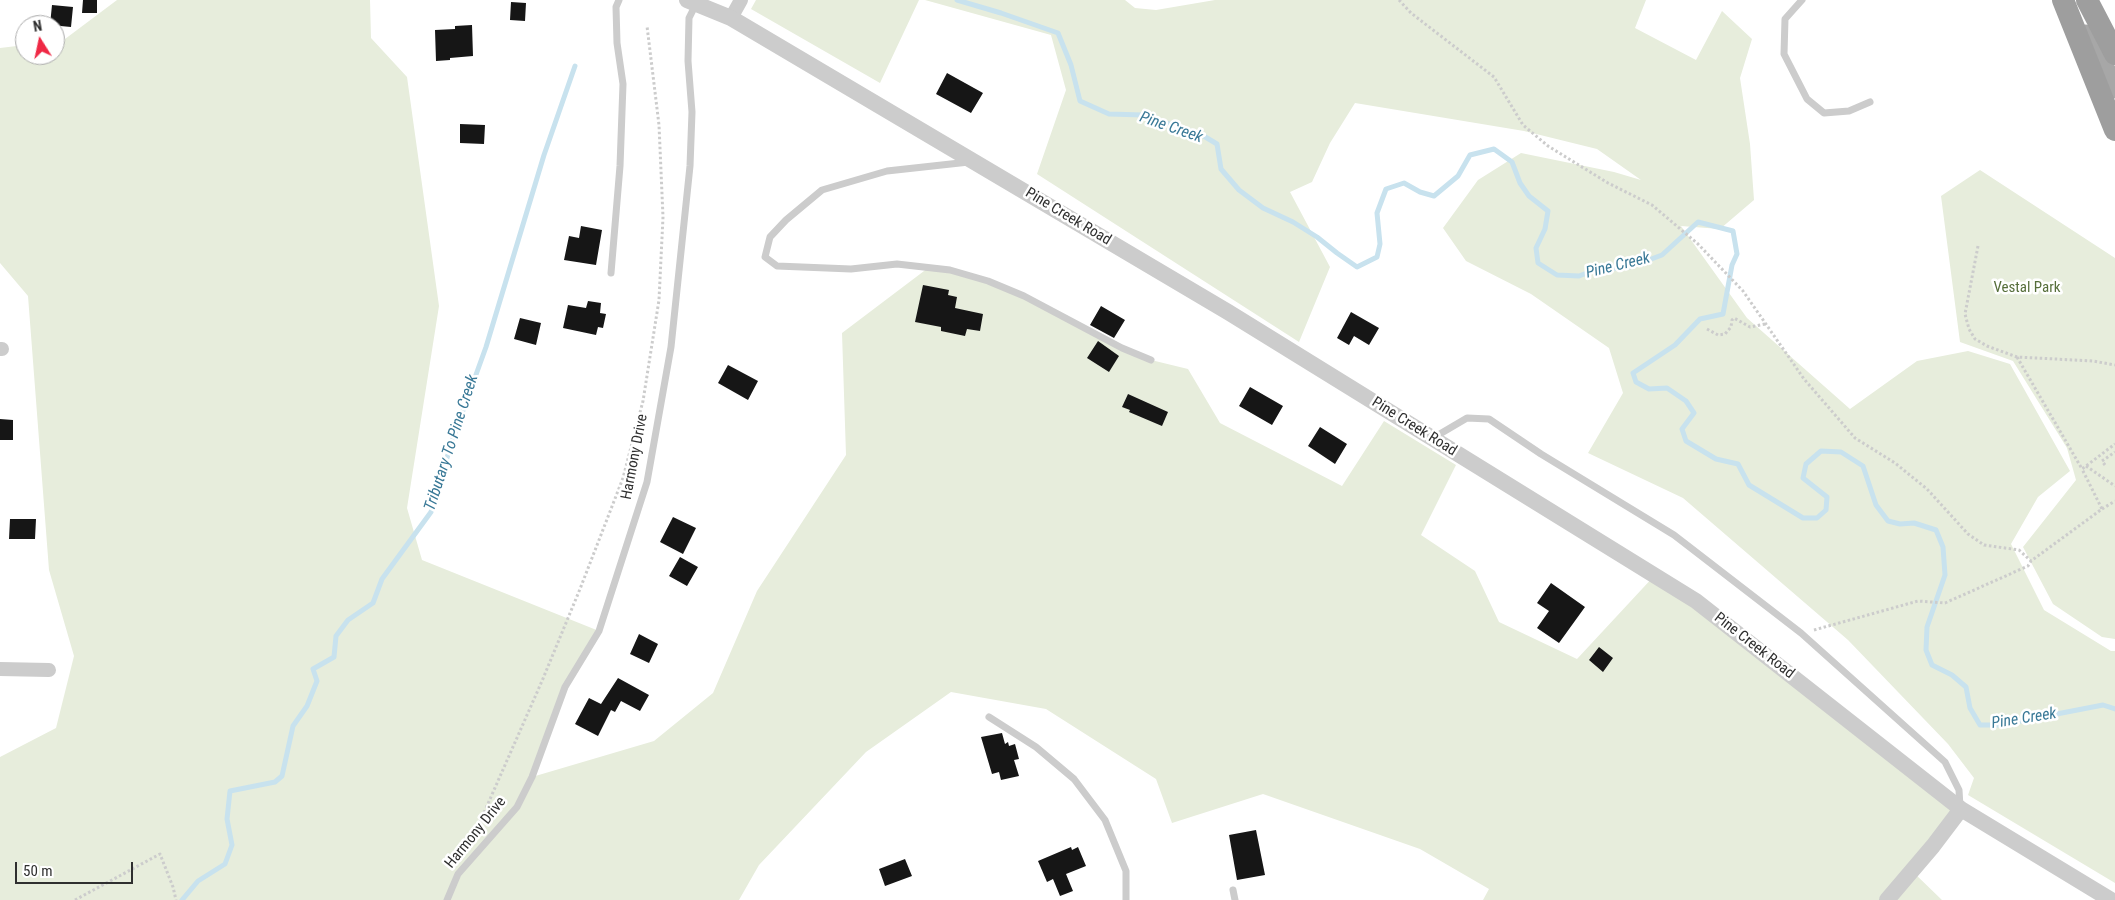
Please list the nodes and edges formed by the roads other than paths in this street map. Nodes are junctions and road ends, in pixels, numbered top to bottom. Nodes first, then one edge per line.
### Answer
1 (619, 0) edge
2 (741, 0) edge
3 (1802, 0) edge
4 (2064, 0) edge
5 (691, 2) edge
6 (2092, 6) edge
7 (731, 18) junction
8 (2115, 54) edge
9 (2115, 88) edge
10 (1870, 102) dead end
11 (2115, 130) edge
12 (975, 161) junction
13 (610, 273) dead end
14 (1151, 360) dead end
15 (1433, 438) junction
16 (0, 669) edge
17 (49, 670) dead end
18 (989, 717) dead end
19 (1961, 810) junction
20 (1232, 890) dead end
21 (447, 900) edge
22 (1126, 900) edge
23 (1235, 900) edge
24 (1886, 900) edge
25 (2111, 900) edge

1 - 13 lane
2 - 7 street
3 - 10 lane
4 - 9 main road
4 - 11 highway
5 - 7 street, Pine Creek Road
5 - 21 lane, Harmony Drive
6 - 8 highway
7 - 12 street, Pine Creek Road
12 - 14 lane
12 - 15 street, Pine Creek Road
15 - 19 street, Pine Creek Road
15 - 19 lane
16 - 17 street
18 - 22 lane
19 - 24 street
19 - 25 street, Pine Creek Road
20 - 23 lane

